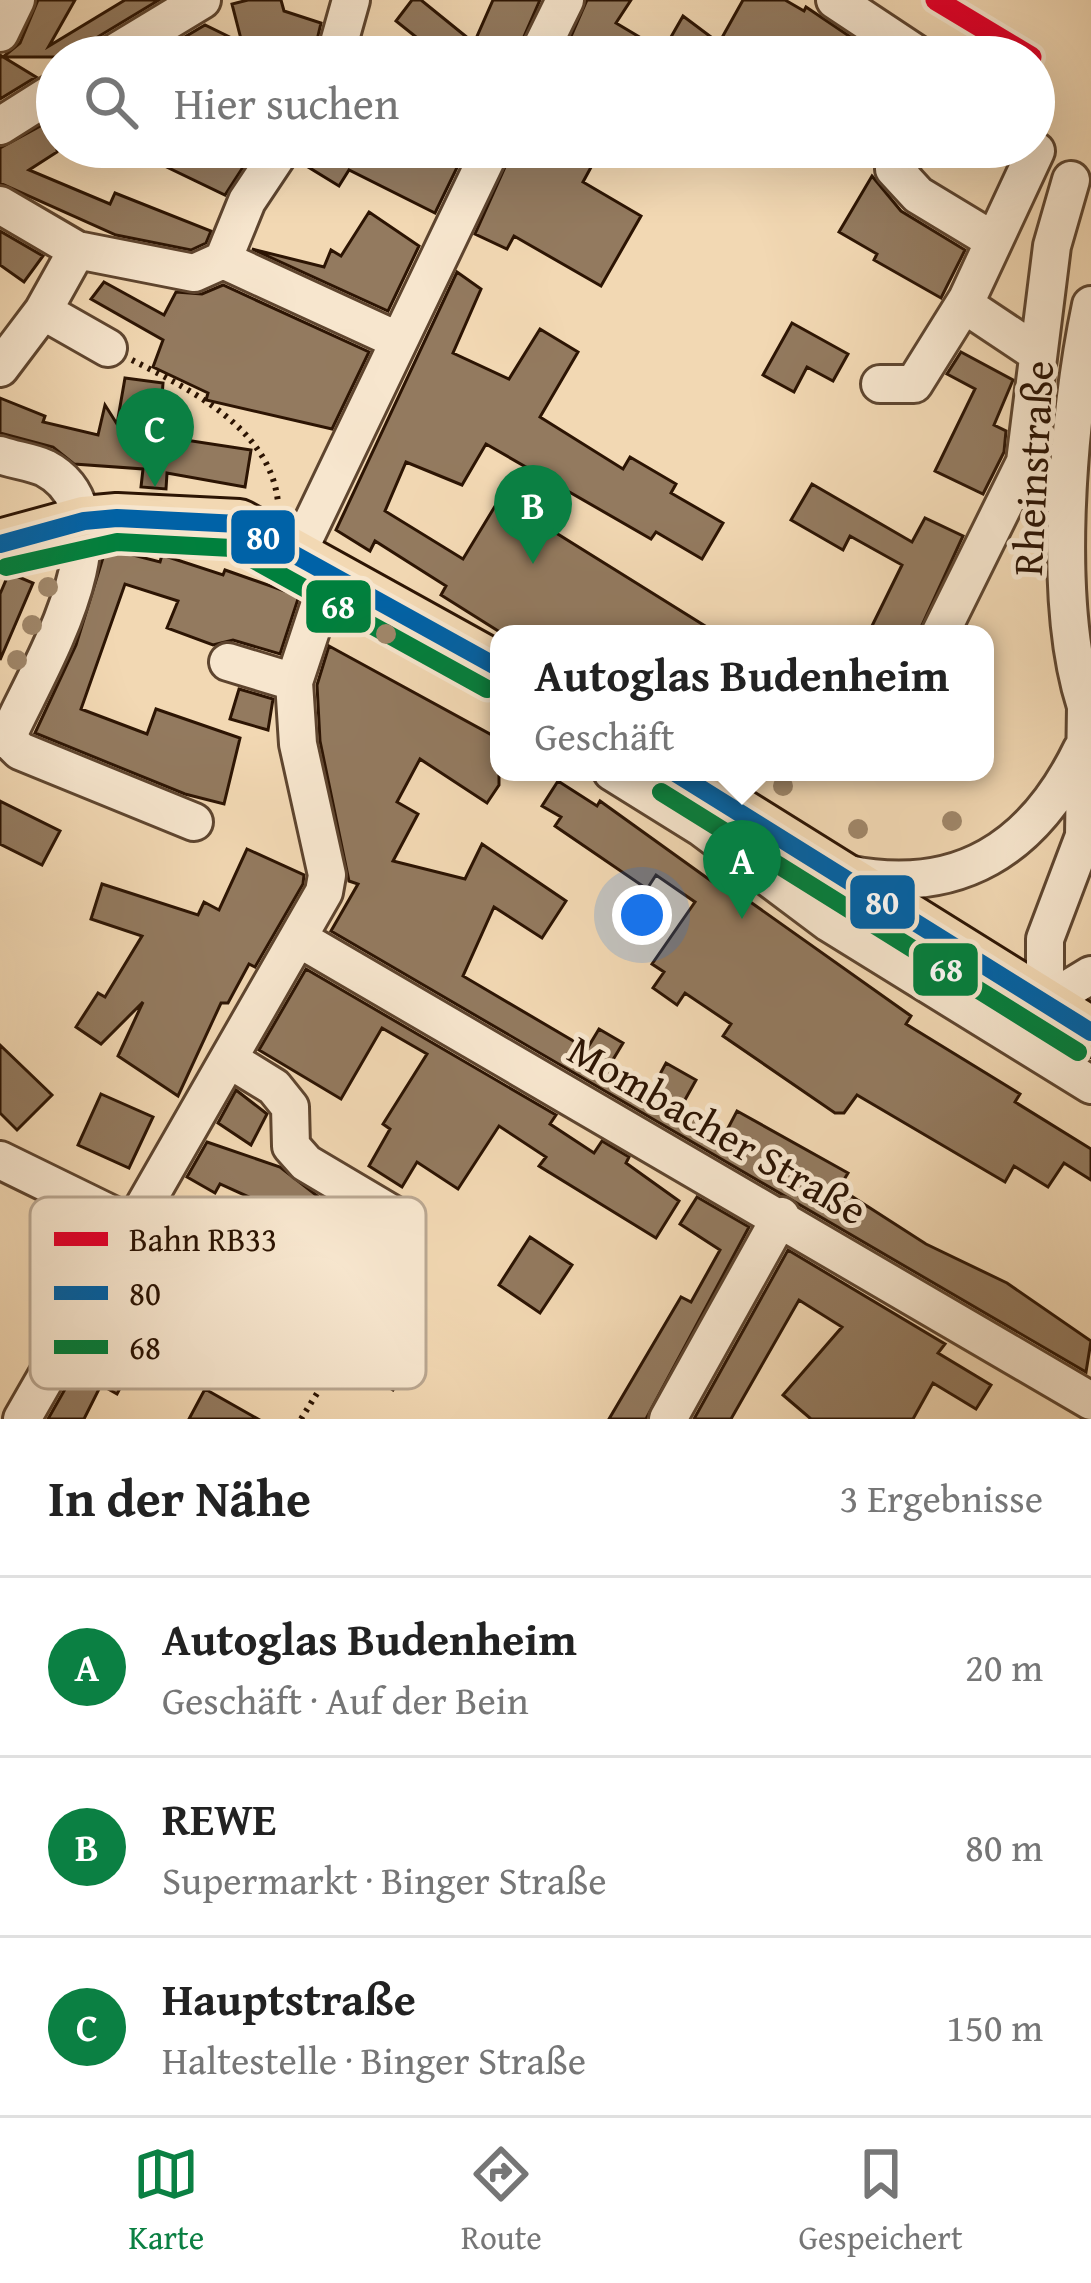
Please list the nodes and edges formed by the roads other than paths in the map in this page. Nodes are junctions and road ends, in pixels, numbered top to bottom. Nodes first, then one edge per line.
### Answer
1 (16, 0) edge
2 (202, 0) edge
3 (351, 0) edge
4 (565, 0) edge
5 (836, 0) edge
6 (0, 33) edge
7 (143, 36) edge
8 (341, 36) edge
9 (547, 36) edge
10 (890, 36) edge
11 (36, 103) edge
12 (0, 126) edge
13 (1055, 166) edge
14 (270, 168) edge
15 (482, 168) edge
16 (895, 168) edge
17 (1026, 168) edge
18 (1081, 188) edge
19 (0, 205) edge
20 (994, 242) junction
21 (77, 250) junction
22 (223, 260) junction
23 (1091, 305) edge
24 (43, 311) junction
25 (977, 313) dead end
26 (397, 340) junction
27 (108, 348) road end
28 (1037, 352) junction
29 (5, 365) edge
30 (880, 384) dead end
31 (0, 455) edge
32 (83, 521) junction
33 (0, 544) edge
34 (302, 546) junction
35 (944, 625) edge
36 (228, 662) dead end
37 (490, 673) edge
38 (294, 682) junction
39 (1087, 724) edge
40 (4, 739) edge
41 (626, 781) edge
42 (688, 781) edge
43 (194, 822) dead end
44 (831, 871) junction
45 (298, 938) junction
46 (1091, 975) edge
47 (1045, 1004) junction
48 (1091, 1032) edge
49 (230, 1060) junction
50 (1091, 1085) edge
51 (0, 1160) edge
52 (76, 1197) edge
53 (152, 1197) edge
54 (363, 1197) edge
55 (782, 1216) junction
56 (40, 1389) edge
57 (1091, 1401) edge
58 (22, 1419) edge
59 (668, 1419) edge

1 - 6 street
2 - 7 street
3 - 8 street
4 - 9 street
5 - 10 street
11 - 12 street
13 - 18 street
14 - 22 street
15 - 26 street
16 - 20 street
17 - 20 street
18 - 28 street
19 - 21 street
20 - 30 street
21 - 22 street
21 - 24 street
22 - 26 street
23 - 39 street, Rheinstraße
24 - 27 street
24 - 29 street
25 - 28 street
26 - 34 street
28 - 35 street
31 - 32 street
32 - 33 main road
32 - 34 main road
32 - 40 street
34 - 37 main road
34 - 38 street
36 - 38 street
38 - 45 street
39 - 44 street
39 - 47 street, Rheinstraße
40 - 43 street
41 - 50 street
42 - 44 main road
44 - 47 main road
45 - 49 street
45 - 55 street, Mombacher Straße
46 - 47 street
47 - 48 main road
49 - 53 street
49 - 54 street
51 - 52 street
55 - 57 street, Mombacher Straße
55 - 59 street
56 - 58 street

